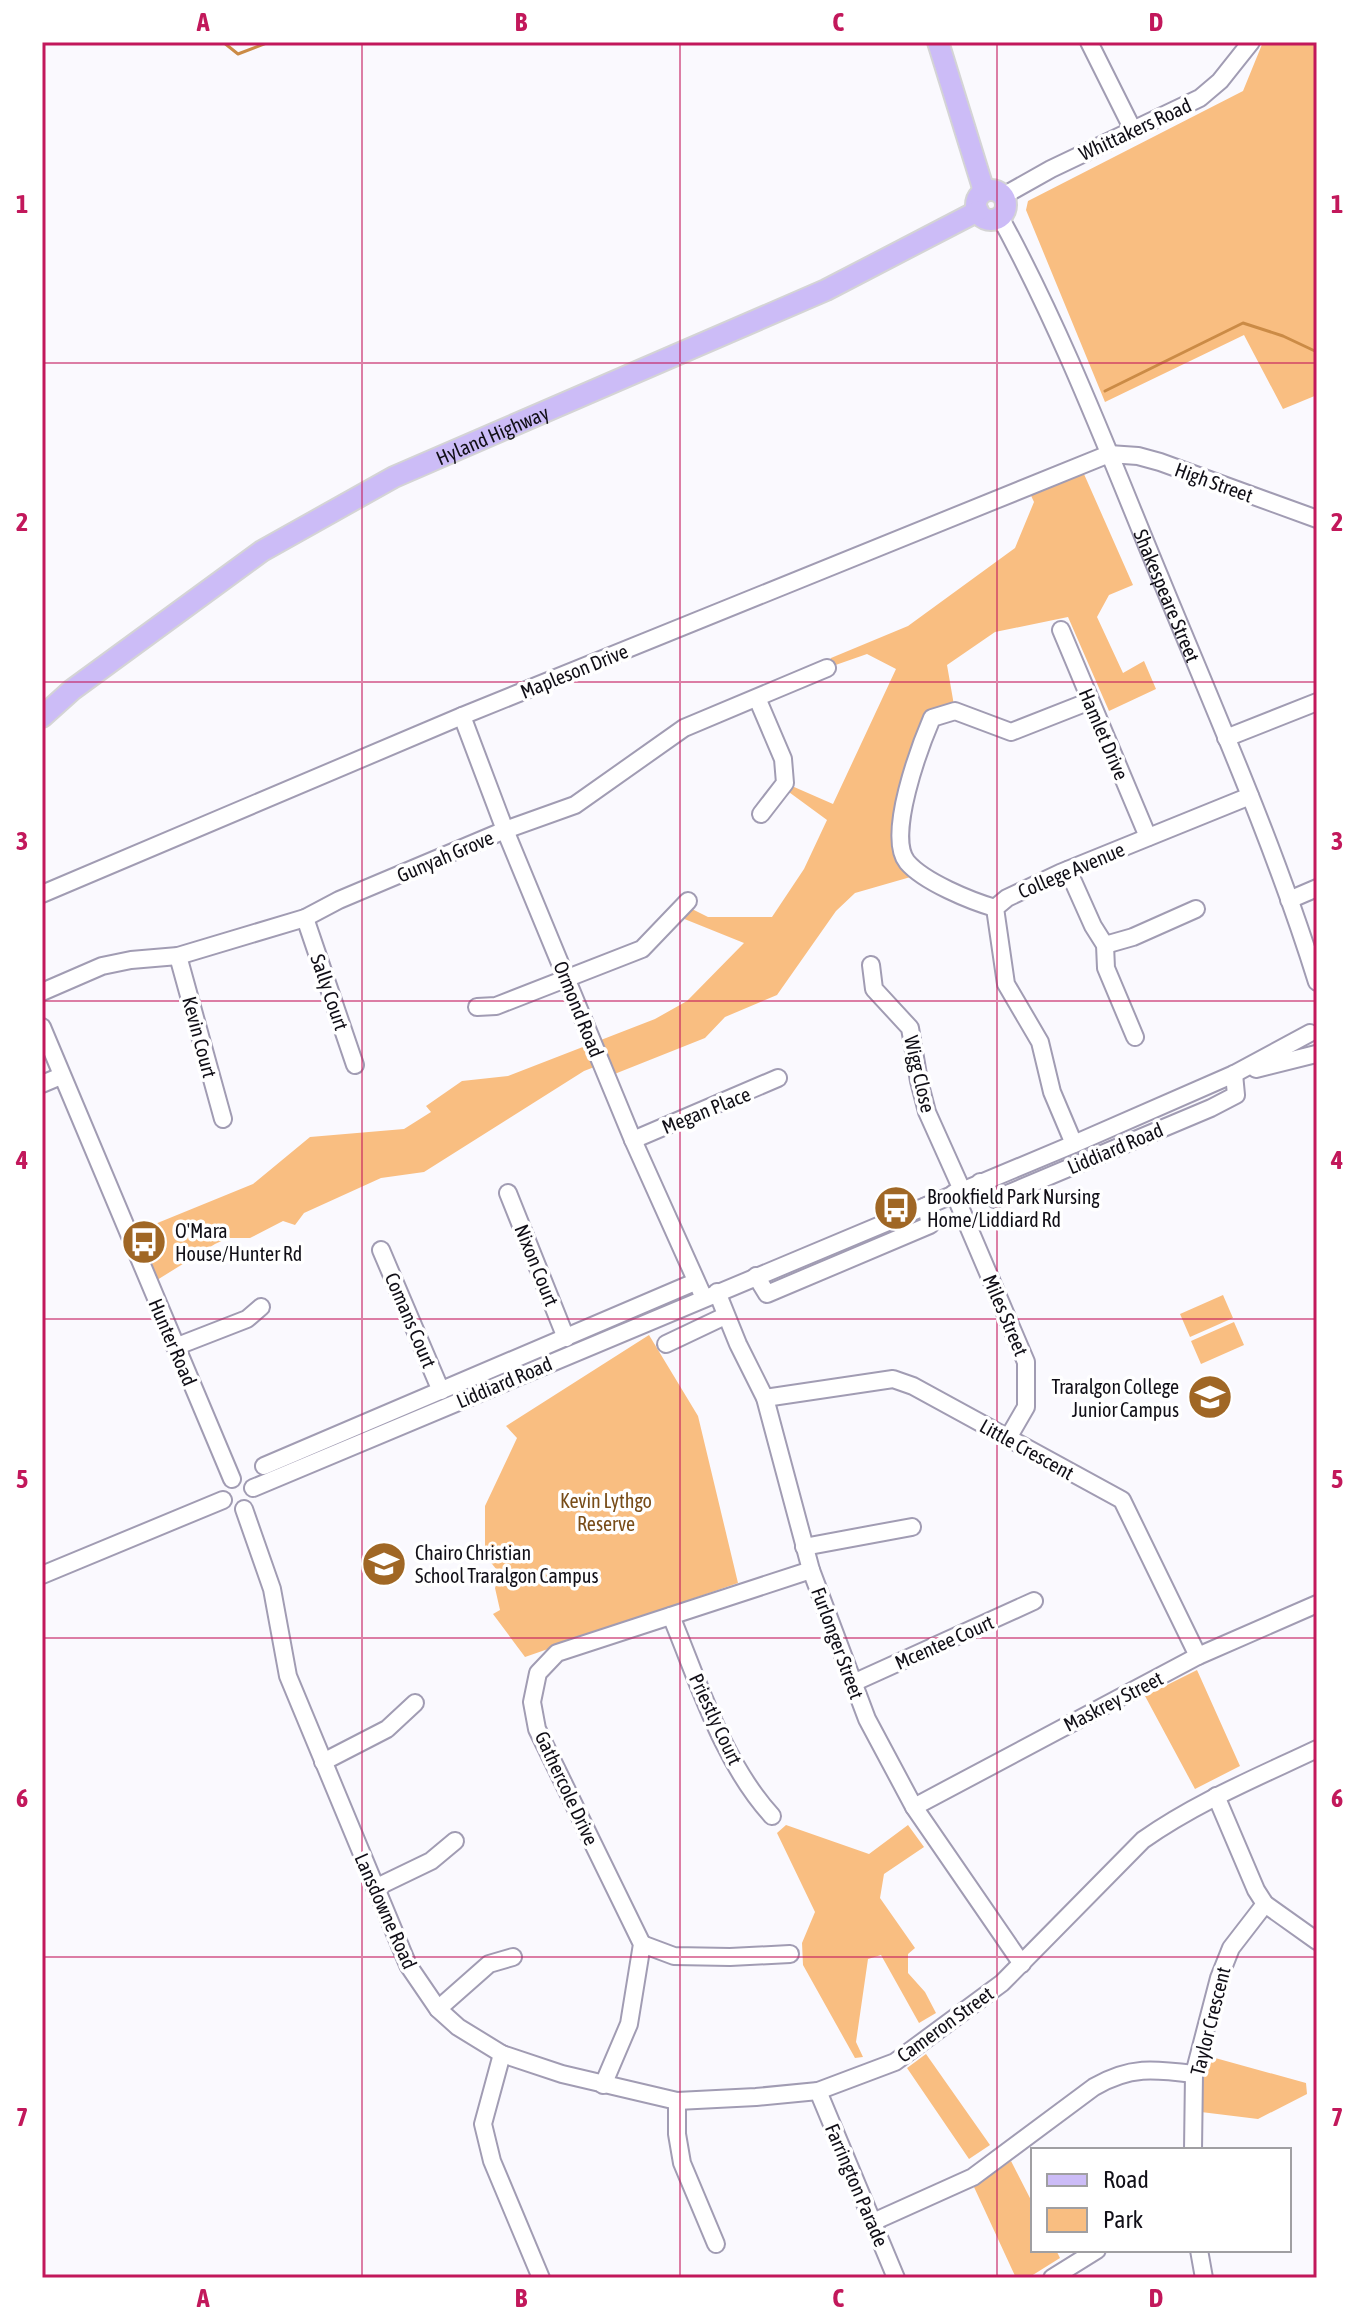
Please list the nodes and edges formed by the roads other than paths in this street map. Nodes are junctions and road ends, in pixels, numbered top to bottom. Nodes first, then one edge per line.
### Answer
1 (938, 42) edge
2 (1089, 42) edge
3 (1251, 42) edge
4 (1133, 130) junction
5 (989, 199) junction
6 (1000, 217) joint
7 (1109, 454) junction
8 (1317, 519) edge
9 (1061, 630) dead end
10 (827, 668) dead end
11 (757, 698) junction
12 (1090, 701) junction
13 (1317, 702) edge
14 (462, 716) junction
15 (42, 717) edge
16 (1226, 738) junction
17 (1250, 796) junction
18 (761, 814) dead end
19 (505, 830) junction
20 (1148, 837) junction
21 (1068, 870) junction
22 (1317, 888) edge
23 (42, 894) edge
24 (1289, 900) junction
25 (688, 901) dead end
26 (995, 908) junction
27 (1196, 909) dead end
28 (305, 918) junction
29 (1105, 945) junction
30 (178, 956) junction
31 (871, 965) dead end
32 (567, 980) junction
33 (1317, 982) edge
34 (42, 992) edge
35 (477, 1007) dead end
36 (42, 1027) edge
37 (1314, 1027) edge
38 (1135, 1037) dead end
39 (1316, 1054) edge
40 (355, 1065) dead end
41 (1234, 1074) junction
42 (61, 1076) junction
43 (778, 1078) dead end
44 (42, 1084) edge
45 (223, 1119) dead end
46 (633, 1140) junction
47 (1074, 1144) junction
48 (980, 1182) junction
49 (958, 1192) junction
50 (508, 1193) dead end
51 (381, 1250) dead end
52 (695, 1282) junction
53 (711, 1295) junction
54 (261, 1307) dead end
55 (725, 1316) junction
56 (566, 1338) junction
57 (666, 1344) dead end
58 (175, 1347) junction
59 (441, 1391) junction
60 (765, 1398) junction
61 (1008, 1438) junction
62 (264, 1466) dead end
63 (232, 1479) junction
64 (253, 1488) junction
65 (223, 1500) junction
66 (244, 1509) junction
67 (912, 1527) dead end
68 (804, 1547) junction
69 (811, 1570) junction
70 (42, 1575) edge
71 (1034, 1601) dead end
72 (1317, 1604) edge
73 (671, 1616) junction
74 (1198, 1656) junction
75 (853, 1683) junction
76 (415, 1703) dead end
77 (1317, 1749) edge
78 (323, 1762) junction
79 (1216, 1796) junction
80 (914, 1807) junction
81 (772, 1816) dead end
82 (455, 1841) dead end
83 (375, 1888) junction
84 (1265, 1904) junction
85 (1317, 1941) edge
86 (642, 1944) junction
87 (790, 1954) dead end
88 (513, 1957) dead end
89 (1022, 1964) junction
90 (438, 2009) junction
91 (502, 2054) junction
92 (1194, 2074) junction
93 (603, 2085) junction
94 (818, 2091) junction
95 (677, 2101) junction
96 (1193, 2148) edge
97 (873, 2222) junction
98 (716, 2244) dead end
99 (1094, 2252) edge
100 (1199, 2252) edge
101 (541, 2278) edge
102 (896, 2278) edge
103 (1052, 2278) edge
104 (1204, 2278) edge

1 - 5 main road
2 - 4 street
3 - 4 street, Whittakers Road
4 - 5 street, Whittakers Road
5 - 6 main road
5 - 15 main road, Hyland Highway
6 - 7 street, Shakespeare Street
7 - 8 street, High Street
7 - 14 street, Mapleson Drive
7 - 16 street, Shakespeare Street
9 - 12 street, Hamlet Drive
10 - 11 street, Gunyah Grove
11 - 18 street
11 - 19 street, Gunyah Grove
12 - 20 street, Hamlet Drive
12 - 26 street
13 - 16 street
14 - 19 street, Ormond Road
14 - 23 street, Mapleson Drive
16 - 17 street, Shakespeare Street
17 - 20 street, College Avenue
17 - 24 street, Shakespeare Street
19 - 28 street, Gunyah Grove
19 - 32 street, Ormond Road
20 - 21 street, College Avenue
21 - 26 street, College Avenue
21 - 29 street
22 - 24 street
24 - 33 street, Shakespeare Street
25 - 32 street
26 - 47 street, College Avenue
27 - 29 street
28 - 30 street, Gunyah Grove
28 - 40 street, Sally Court
29 - 38 street
30 - 34 street, Gunyah Grove
30 - 45 street, Kevin Court
31 - 49 street, Wigg Close
32 - 35 street
32 - 46 street, Ormond Road
36 - 42 street, Hunter Road
37 - 39 street
37 - 41 street, Liddiard Road
39 - 41 street, Liddiard Road
41 - 47 street, Liddiard Road
41 - 48 street, Liddiard Road
42 - 44 street
42 - 58 street, Hunter Road
43 - 46 street, Megan Place
46 - 52 street, Ormond Road
47 - 48 street, Liddiard Road
48 - 49 street, Liddiard Road
49 - 53 street, Liddiard Road
49 - 61 street, Miles Street
50 - 56 street, Nixon Court
51 - 59 street, Comans Court
52 - 53 street, Ormond Road
52 - 56 street, Liddiard Road
53 - 55 street, Furlonger Street
53 - 64 street, Liddiard Road
54 - 58 street
55 - 57 street
55 - 60 street, Furlonger Street
56 - 59 street, Liddiard Road
58 - 63 street, Hunter Road
59 - 62 street, Liddiard Road
60 - 61 street, Little Crescent
60 - 68 street, Furlonger Street
61 - 74 street, Little Crescent
63 - 64 street
63 - 65 street
64 - 66 street
65 - 66 street
65 - 70 street
66 - 78 street, Lansdowne Road
67 - 68 street
68 - 69 street, Furlonger Street
69 - 73 street, Gathercole Drive
69 - 75 street, Furlonger Street
71 - 75 street, Mcentee Court
72 - 74 street, Maskrey Street
73 - 81 street, Priestly Court
73 - 86 street, Gathercole Drive
74 - 80 street, Maskrey Street
75 - 80 street, Furlonger Street
76 - 78 street
77 - 79 street, Cameron Street
78 - 83 street, Lansdowne Road
79 - 84 street
79 - 89 street, Cameron Street
80 - 89 street, Furlonger Street
82 - 83 street
83 - 90 street, Lansdowne Road
84 - 85 street
84 - 92 street, Taylor Crescent
86 - 87 street
86 - 93 street
88 - 90 street
89 - 94 street, Cameron Street
90 - 91 street, Lansdowne Road
91 - 93 street, Cameron Street
91 - 101 street
92 - 96 street, Taylor Crescent
92 - 97 street
93 - 95 street, Cameron Street
94 - 95 street, Cameron Street
94 - 97 street, Farrington Parade
95 - 98 street
97 - 102 street, Farrington Parade
99 - 103 street
100 - 104 street

